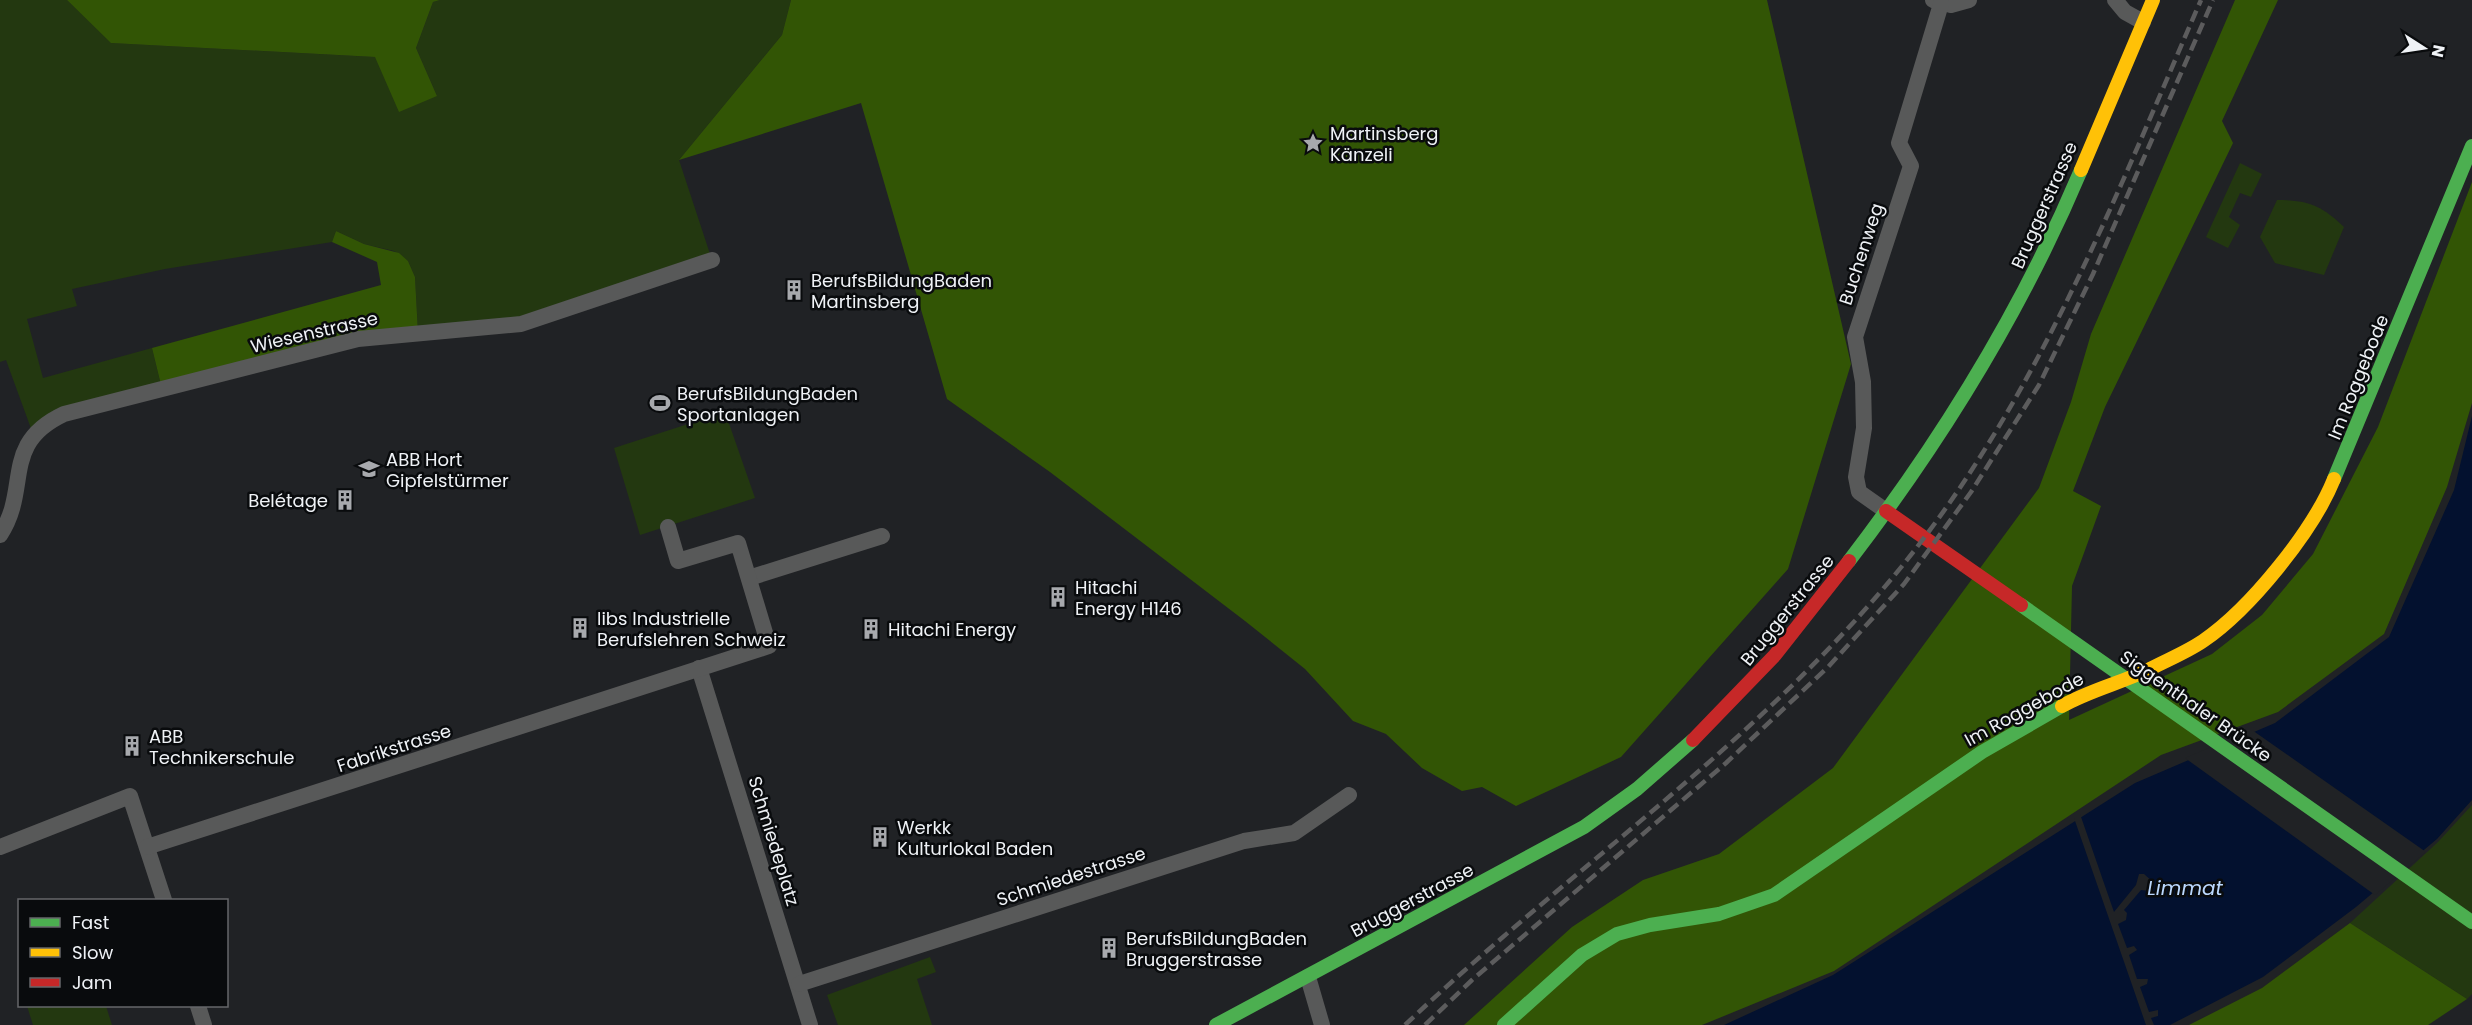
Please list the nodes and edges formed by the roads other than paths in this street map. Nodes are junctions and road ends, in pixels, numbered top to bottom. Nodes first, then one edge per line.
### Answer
1 (1969, 0) edge
2 (2115, 0) edge
3 (2152, 0) edge
4 (1936, 2) edge
5 (2143, 22) junction
6 (2472, 146) edge
7 (712, 260) dead end
8 (1892, 515) junction
9 (668, 526) dead end
10 (0, 535) edge
11 (882, 536) dead end
12 (749, 578) junction
13 (699, 668) junction
14 (1349, 795) dead end
15 (0, 847) edge
16 (147, 847) junction
17 (165, 899) edge
18 (2472, 922) edge
19 (1308, 977) junction
20 (799, 984) junction
21 (199, 1007) edge
22 (204, 1025) edge
23 (810, 1025) edge
24 (1216, 1025) edge
25 (1322, 1025) edge
26 (1504, 1025) edge

1 - 4 street
2 - 5 street
3 - 5 main road, Bruggerstrasse
4 - 8 street, Buchenweg
5 - 8 main road, Bruggerstrasse
6 - 26 main road, Im Roggebode
7 - 10 street, Wiesenstrasse
8 - 18 main road, Siggenthaler Brücke
8 - 19 main road, Bruggerstrasse
9 - 12 street, Fabrikstrasse
11 - 12 street
12 - 13 street, Fabrikstrasse
13 - 16 street, Fabrikstrasse
13 - 20 street, Schmiedeplatz
14 - 20 street, Schmiedestrasse
15 - 16 street
16 - 17 street
19 - 24 main road, Bruggerstrasse
19 - 25 street
20 - 23 street, Schmiedeplatz
21 - 22 street

